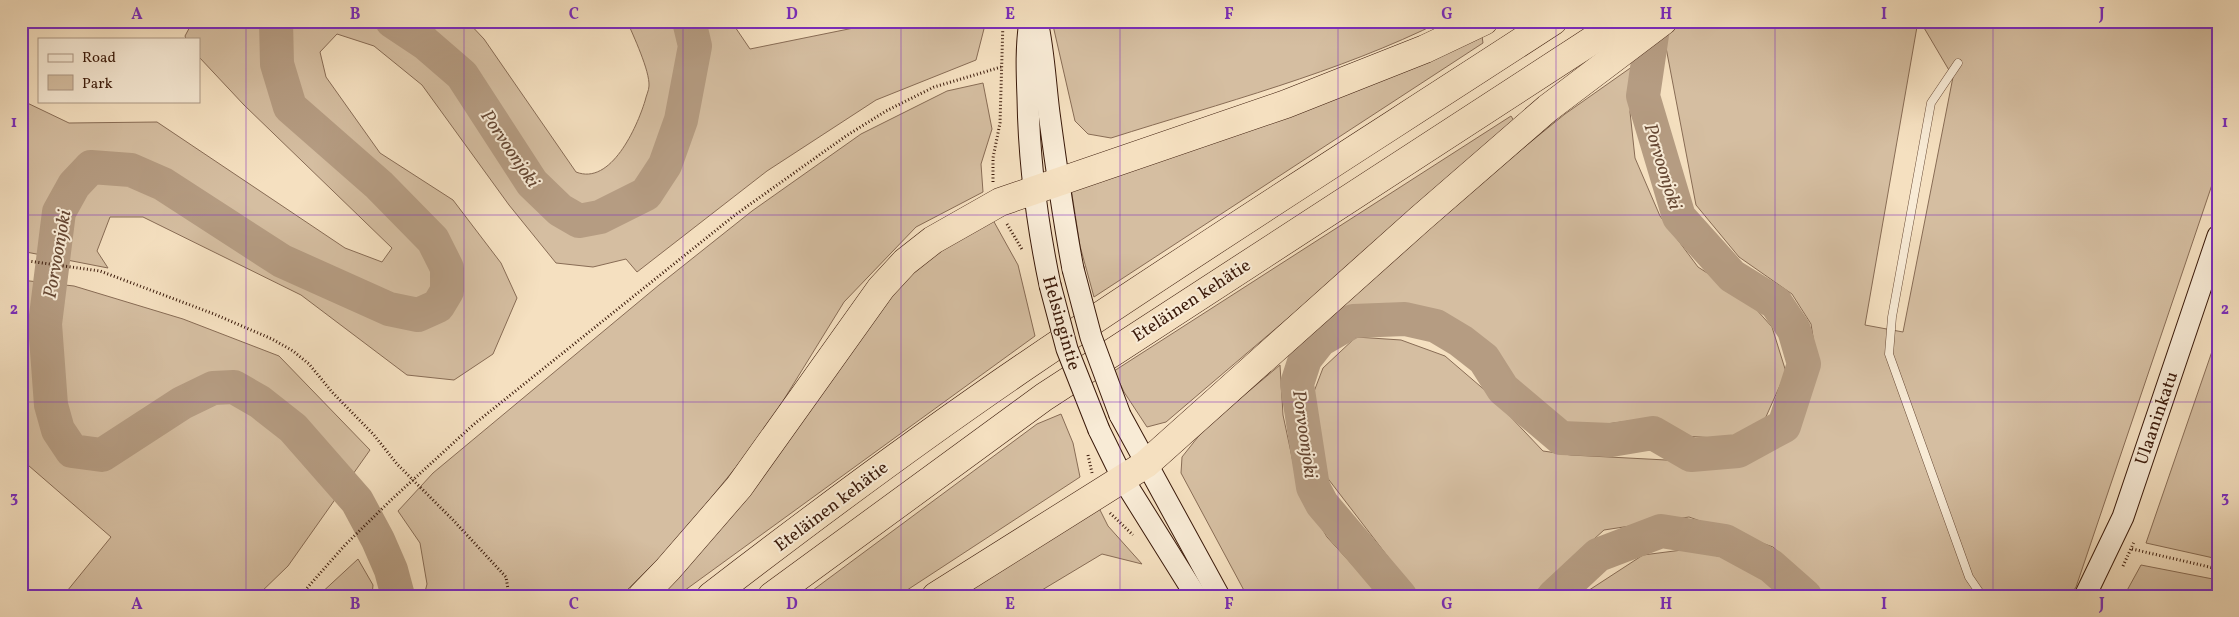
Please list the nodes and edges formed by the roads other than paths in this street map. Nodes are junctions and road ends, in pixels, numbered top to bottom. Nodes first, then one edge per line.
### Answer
1 (1030, 21) edge
2 (1037, 21) edge
3 (1484, 21) edge
4 (1553, 21) edge
5 (1663, 21) edge
6 (1612, 28) edge
7 (1958, 63) dead end
8 (1059, 182) junction
9 (1033, 191) junction
10 (2218, 236) edge
11 (1146, 464) junction
12 (1123, 479) junction
13 (642, 596) edge
14 (711, 596) edge
15 (772, 596) edge
16 (936, 596) edge
17 (1196, 596) edge
18 (1218, 596) edge
19 (1982, 596) edge
20 (2085, 596) edge

1 - 9 main road, Helsingintie
2 - 8 main road, Helsingintie
3 - 8 highway
4 - 14 highway, Eteläinen kehätie
5 - 11 highway
6 - 15 highway, Eteläinen kehätie
7 - 19 lane
8 - 9 highway
8 - 11 main road, Helsingintie, bridge
9 - 12 main road, Helsingintie, bridge
9 - 13 highway
10 - 20 main road, Ulaaninkatu
11 - 12 highway
11 - 18 main road, Helsingintie
12 - 16 highway
12 - 17 main road, Helsingintie

